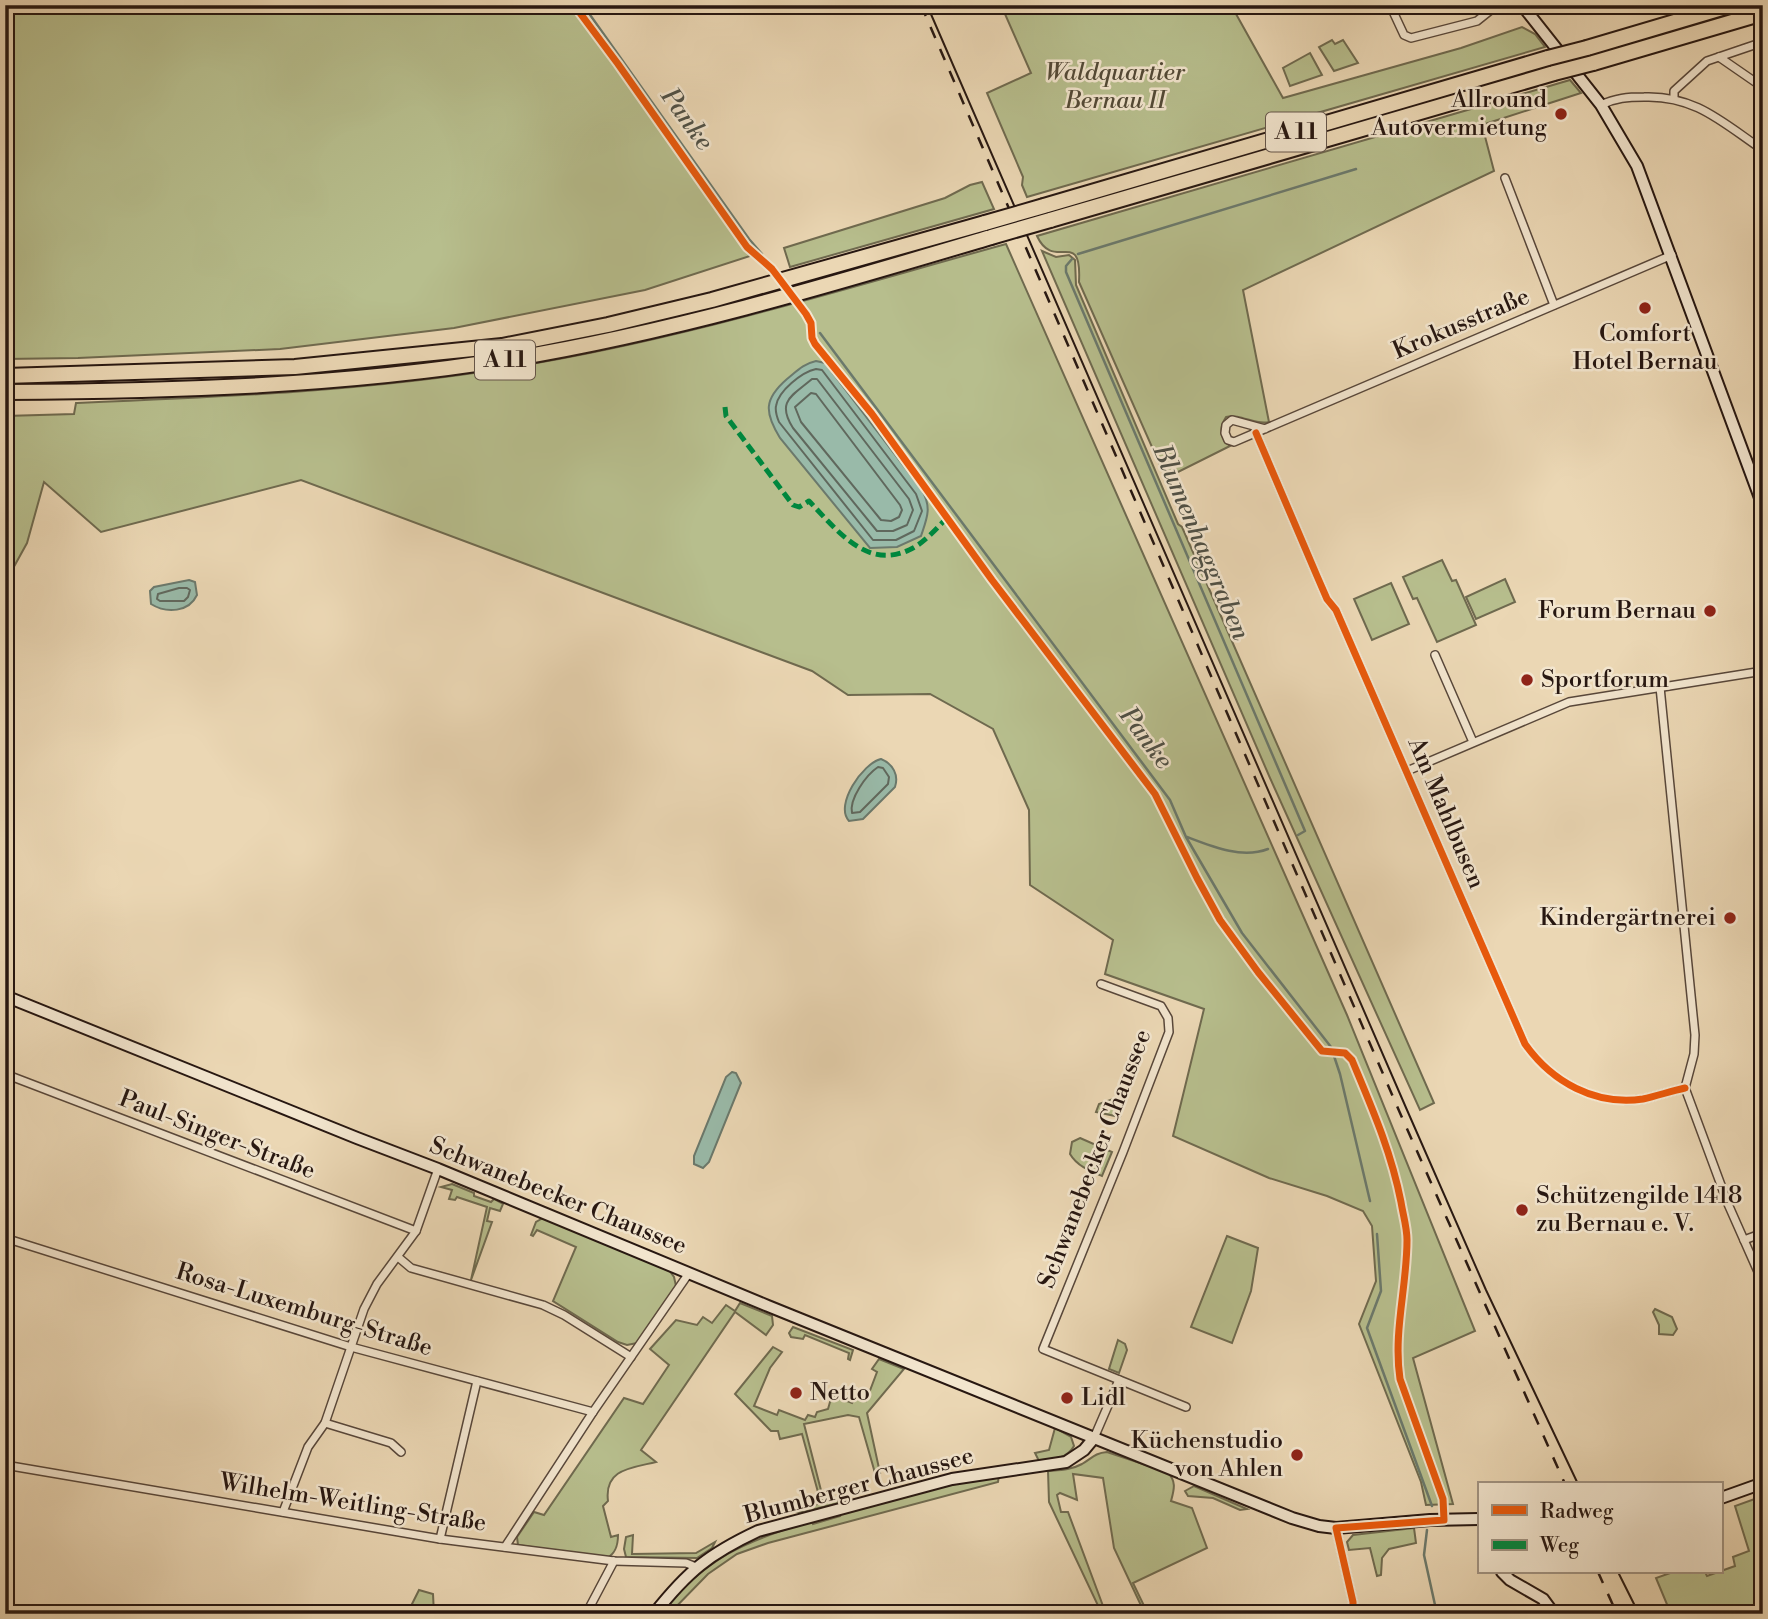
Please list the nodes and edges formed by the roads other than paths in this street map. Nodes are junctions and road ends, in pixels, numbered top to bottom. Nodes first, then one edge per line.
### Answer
1 (1390, 5) edge
2 (1497, 5) edge
3 (1522, 5) edge
4 (1732, 5) edge
5 (1763, 13) edge
6 (1763, 42) edge
7 (1719, 57) junction
8 (1763, 90) edge
9 (1674, 98) junction
10 (1601, 105) junction
11 (1763, 150) edge
12 (1505, 178) dead end
13 (1047, 213) junction
14 (1671, 255) junction
15 (1554, 305) junction
16 (5, 376) edge
17 (5, 392) edge
18 (1265, 429) junction
19 (1256, 433) junction
20 (1763, 506) edge
21 (1435, 655) dead end
22 (1763, 671) edge
23 (1660, 687) junction
24 (1473, 742) junction
25 (1407, 771) junction
26 (1101, 984) dead end
27 (5, 996) edge
28 (5, 1074) edge
29 (1685, 1088) junction
30 (438, 1169) junction
31 (416, 1231) junction
32 (1763, 1233) edge
33 (5, 1238) edge
34 (1744, 1240) junction
35 (398, 1257) junction
36 (689, 1273) junction
37 (1763, 1283) edge
38 (351, 1347) junction
39 (631, 1357) junction
40 (1119, 1380) junction
41 (477, 1381) junction
42 (1185, 1407) dead end
43 (593, 1412) junction
44 (326, 1423) junction
45 (1094, 1438) junction
46 (401, 1452) dead end
47 (5, 1465) edge
48 (1763, 1483) edge
49 (1722, 1499) edge
50 (283, 1512) junction
51 (1478, 1519) edge
52 (1336, 1528) junction
53 (440, 1539) junction
54 (506, 1547) junction
55 (614, 1561) junction
56 (696, 1567) junction
57 (1504, 1574) edge
58 (5, 1612) edge
59 (14, 1614) edge
60 (586, 1614) edge
61 (654, 1614) edge
62 (1353, 1614) edge
63 (1553, 1614) edge

1 - 2 street
3 - 10 main road
4 - 13 highway, A 11, bridge
5 - 13 highway, A 11, bridge
6 - 7 street
7 - 8 street
7 - 9 street
9 - 10 street
9 - 11 street
10 - 14 main road
12 - 15 street
13 - 16 highway, A 11, bridge
13 - 17 highway, A 11, bridge
14 - 15 street, Krokusstraße
14 - 20 main road
15 - 18 street, Krokusstraße
18 - 19 street, Krokusstraße
18 - 19 street, Krokusstraße
19 - 25 street, Am Mahlbusen
21 - 24 street
22 - 23 street
23 - 24 street
23 - 29 street
24 - 25 street
25 - 29 street, Am Mahlbusen
26 - 40 street, Schwanebecker Chaussee
27 - 30 main road, Schwanebecker Chaussee
28 - 31 street, Paul-Singer-Straße
29 - 34 street
30 - 31 street
30 - 36 main road, Schwanebecker Chaussee
31 - 35 street
32 - 34 street
33 - 38 street, Rosa-Luxemburg-Straße
34 - 37 street
35 - 38 street
35 - 39 street
36 - 39 street
36 - 45 main road, Schwanebecker Chaussee
38 - 41 street, Rosa-Luxemburg-Straße
38 - 44 street
39 - 43 street
40 - 42 street, Schwanebecker Chaussee
40 - 45 street
41 - 43 street, Rosa-Luxemburg-Straße
41 - 53 street
43 - 54 street
44 - 46 street
44 - 50 street
45 - 52 main road, Schwanebecker Chaussee
45 - 56 main road, Blumberger Chaussee
47 - 50 street, Wilhelm-Weitling-Straße
48 - 49 main road
50 - 53 street, Wilhelm-Weitling-Straße
51 - 52 main road, Schwanebecker Chaussee
52 - 62 street
53 - 54 street, Wilhelm-Weitling-Straße
54 - 55 street, Wilhelm-Weitling-Straße
55 - 56 street, Wilhelm-Weitling-Straße
55 - 60 street
56 - 61 main road, Blumberger Chaussee
57 - 63 main road
58 - 59 street

